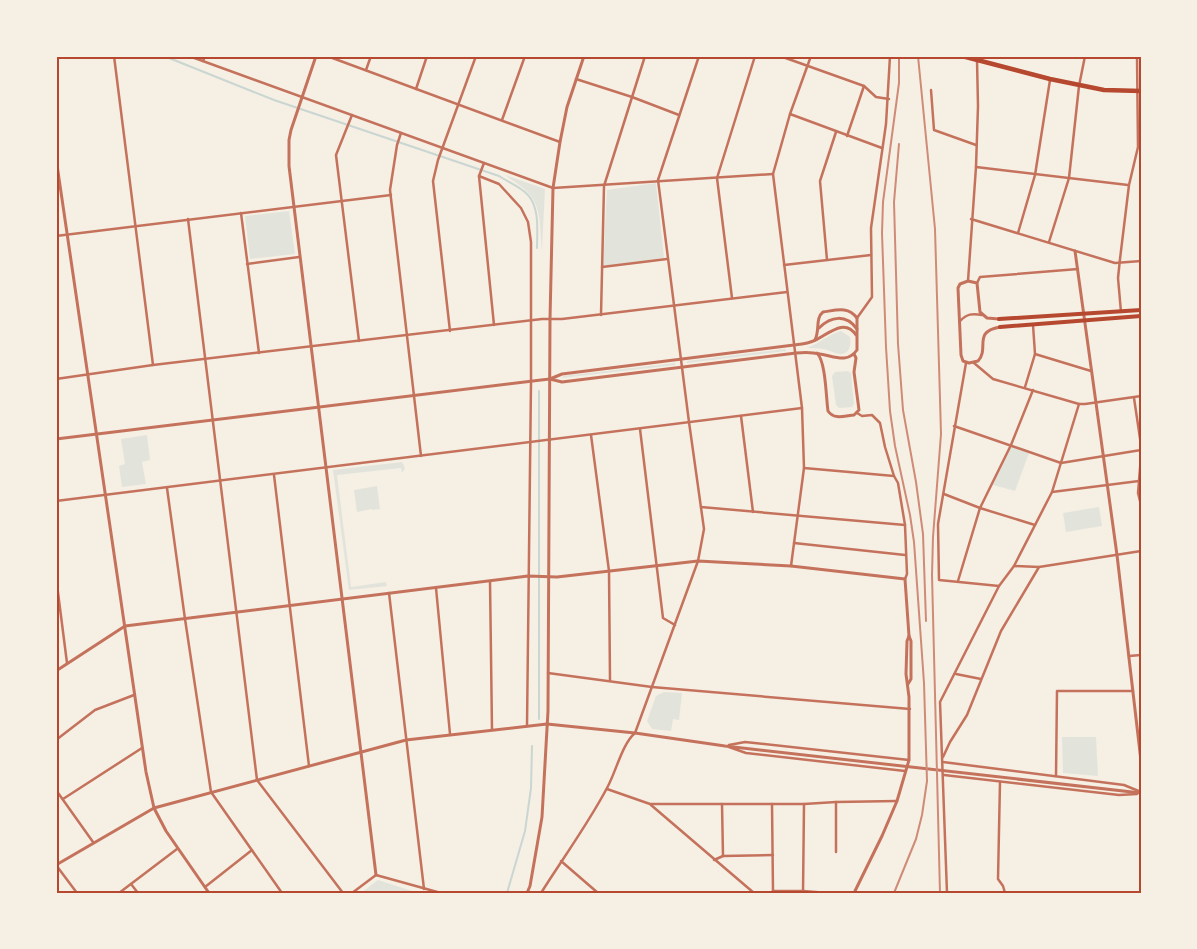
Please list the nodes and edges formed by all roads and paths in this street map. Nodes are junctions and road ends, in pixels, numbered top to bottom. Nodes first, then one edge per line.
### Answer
1 (114, 56) edge
2 (189, 56) edge
3 (205, 56) edge
4 (316, 56) edge
5 (326, 56) edge
6 (371, 56) edge
7 (427, 56) edge
8 (476, 56) edge
9 (525, 56) edge
10 (584, 56) edge
11 (645, 56) edge
12 (699, 56) edge
13 (755, 56) edge
14 (780, 56) edge
15 (810, 56) edge
16 (890, 56) edge
17 (962, 56) edge
18 (1085, 56) edge
19 (1137, 56) edge
20 (973, 58) edge
21 (203, 61) junction
22 (807, 66) junction
23 (366, 70) junction
24 (576, 79) junction
25 (1050, 79) junction
26 (864, 86) junction
27 (1079, 86) junction
28 (416, 89) junction
29 (931, 90) dead end
30 (1139, 91) edge
31 (632, 97) junction
32 (301, 99) junction
33 (889, 99) junction
34 (459, 104) junction
35 (790, 114) junction
36 (352, 115) junction
37 (679, 115) junction
38 (502, 120) junction
39 (836, 132) junction
40 (401, 134) junction
41 (847, 136) junction
42 (560, 142) junction
43 (976, 145) junction
44 (882, 148) junction
45 (443, 149) junction
46 (56, 158) edge
47 (483, 164) junction
48 (976, 167) junction
49 (479, 174) junction
50 (773, 174) junction
51 (1035, 175) junction
52 (717, 178) junction
53 (1069, 178) junction
54 (658, 180) junction
55 (1129, 185) junction
56 (604, 186) junction
57 (553, 188) junction
58 (391, 195) junction
59 (341, 201) junction
60 (294, 206) junction
61 (241, 213) junction
62 (188, 219) junction
63 (971, 219) junction
64 (134, 227) junction
65 (1018, 232) junction
66 (68, 234) junction
67 (56, 236) edge
68 (1049, 242) junction
69 (1075, 251) junction
70 (871, 255) junction
71 (299, 257) junction
72 (668, 259) junction
73 (827, 260) junction
74 (1141, 261) edge
75 (1120, 263) junction
76 (247, 264) junction
77 (784, 265) junction
78 (602, 267) junction
79 (1078, 269) junction
80 (968, 281) junction
81 (976, 283) junction
82 (787, 292) junction
83 (732, 298) junction
84 (674, 306) junction
85 (1141, 310) edge
86 (1121, 312) junction
87 (1085, 314) junction
88 (601, 315) junction
89 (982, 315) junction
90 (1141, 316) edge
91 (857, 318) junction
92 (550, 319) junction
93 (999, 319) joint
94 (532, 320) junction
95 (1086, 320) junction
96 (960, 321) junction
97 (494, 325) junction
98 (1033, 325) junction
99 (1000, 327) joint
100 (818, 328) junction
101 (858, 329) junction
102 (450, 331) junction
103 (406, 336) junction
104 (858, 338) junction
105 (815, 340) junction
106 (359, 341) junction
107 (793, 345) junction
108 (312, 347) junction
109 (258, 353) junction
110 (794, 353) junction
111 (817, 353) junction
112 (854, 354) junction
113 (1035, 354) junction
114 (681, 359) junction
115 (205, 360) junction
116 (966, 363) junction
117 (974, 363) junction
118 (153, 366) junction
119 (682, 367) junction
120 (1092, 371) junction
121 (88, 374) junction
122 (56, 379) edge
123 (550, 379) junction
124 (532, 382) junction
125 (1024, 387) junction
126 (1033, 390) junction
127 (414, 396) junction
128 (1141, 396) edge
129 (1134, 398) junction
130 (1096, 403) junction
131 (1079, 404) junction
132 (319, 408) junction
133 (802, 408) junction
134 (857, 414) junction
135 (741, 416) junction
136 (213, 420) junction
137 (689, 422) junction
138 (954, 426) junction
139 (640, 429) junction
140 (96, 434) junction
141 (592, 435) junction
142 (56, 439) edge
143 (550, 440) junction
144 (529, 443) junction
145 (1011, 445) junction
146 (1141, 445) edge
147 (1141, 450) edge
148 (421, 456) junction
149 (1141, 456) edge
150 (1104, 457) junction
151 (1061, 463) junction
152 (327, 468) junction
153 (804, 468) junction
154 (274, 475) junction
155 (894, 476) junction
156 (1139, 481) junction
157 (219, 482) junction
158 (1108, 485) junction
159 (167, 488) junction
160 (1052, 492) junction
161 (944, 494) junction
162 (105, 495) junction
163 (56, 501) edge
164 (1141, 504) edge
165 (701, 507) junction
166 (980, 508) junction
167 (752, 512) junction
168 (798, 515) junction
169 (905, 525) junction
170 (1035, 525) junction
171 (794, 543) junction
172 (1141, 551) edge
173 (905, 555) junction
174 (1117, 555) junction
175 (698, 561) junction
176 (657, 565) junction
177 (791, 566) junction
178 (1014, 566) junction
179 (1039, 567) junction
180 (609, 571) junction
181 (530, 576) junction
182 (56, 577) edge
183 (549, 577) junction
184 (905, 579) junction
185 (490, 581) junction
186 (958, 582) junction
187 (1000, 586) junction
188 (436, 588) junction
189 (389, 593) junction
190 (342, 598) junction
191 (58, 605) edge
192 (290, 605) junction
193 (236, 612) junction
194 (185, 619) junction
195 (675, 625) junction
196 (125, 626) junction
197 (1141, 655) edge
198 (1129, 656) junction
199 (67, 663) junction
200 (56, 671) edge
201 (548, 673) junction
202 (956, 674) junction
203 (982, 679) junction
204 (610, 680) junction
205 (652, 687) junction
206 (1133, 691) junction
207 (135, 694) junction
208 (910, 709) junction
209 (547, 724) junction
210 (529, 726) junction
211 (492, 730) junction
212 (635, 733) junction
213 (450, 734) junction
214 (56, 740) edge
215 (406, 740) junction
216 (1140, 744) edge
217 (725, 746) junction
218 (142, 748) junction
219 (361, 752) junction
220 (909, 760) junction
221 (943, 760) junction
222 (1141, 761) edge
223 (309, 766) junction
224 (905, 771) junction
225 (943, 775) junction
226 (1056, 776) junction
227 (257, 780) junction
228 (1000, 782) junction
229 (607, 789) junction
230 (56, 790) edge
231 (211, 792) junction
232 (1141, 793) edge
233 (63, 799) junction
234 (897, 801) junction
235 (836, 802) junction
236 (650, 804) junction
237 (722, 804) junction
238 (772, 804) junction
239 (804, 804) junction
240 (154, 808) junction
241 (94, 842) junction
242 (177, 849) junction
243 (252, 850) junction
244 (836, 852) dead end
245 (772, 855) junction
246 (723, 856) junction
247 (714, 860) junction
248 (561, 861) junction
249 (56, 865) edge
250 (376, 875) junction
251 (131, 884) junction
252 (205, 887) junction
253 (424, 889) junction
254 (772, 892) edge
255 (804, 892) edge
256 (77, 893) edge
257 (119, 893) edge
258 (138, 893) edge
259 (209, 893) edge
260 (282, 893) edge
261 (343, 893) edge
262 (352, 893) edge
263 (441, 893) edge
264 (527, 893) edge
265 (541, 893) edge
266 (598, 893) edge
267 (754, 893) edge
268 (828, 893) edge
269 (854, 893) edge
270 (947, 893) edge
271 (1005, 893) edge

1 - 64 street
2 - 21 street
3 - 21 street
4 - 32 street
5 - 23 street
6 - 23 street
7 - 28 street
8 - 34 street
9 - 38 street
10 - 24 street
11 - 31 street
12 - 37 street
13 - 52 street
14 - 22 street
15 - 22 street
16 - 33 street
17 - 20 main road
18 - 27 street
19 - 30 street
20 - 25 main road
20 - 43 street
21 - 32 street
22 - 26 street
22 - 35 street
23 - 28 street
24 - 31 street
24 - 42 street
25 - 27 main road
25 - 51 street
26 - 33 street
26 - 41 street
27 - 30 main road
27 - 53 street
28 - 34 street
29 - 43 street
30 - 55 street
31 - 37 street
31 - 56 street
32 - 36 street
32 - 60 street
33 - 44 street
34 - 38 street
34 - 45 street
35 - 39 street
35 - 50 street
36 - 40 street
36 - 59 street
37 - 54 street
38 - 42 street
39 - 41 street
39 - 73 street
40 - 45 street
40 - 58 street
41 - 44 street
42 - 57 street
43 - 48 street
44 - 70 street
45 - 47 street
45 - 102 street
46 - 66 street
47 - 49 street
47 - 57 street
48 - 51 street
48 - 63 street
49 - 94 street
49 - 97 street
50 - 52 street
50 - 77 street
51 - 53 street
51 - 65 street
52 - 54 street
52 - 83 street
53 - 55 street
53 - 68 street
54 - 56 street
54 - 72 street
55 - 75 street
56 - 57 street
56 - 78 street
57 - 92 street
58 - 59 street
58 - 103 street
59 - 60 street
59 - 106 street
60 - 61 street
60 - 71 street
61 - 62 street
61 - 76 street
62 - 64 street
62 - 115 street
63 - 65 street
63 - 80 street
64 - 66 street
64 - 118 street
65 - 68 street
66 - 67 street
66 - 121 street
68 - 69 street
69 - 75 street
69 - 79 street
70 - 73 street
70 - 91 street
71 - 76 street
71 - 108 street
72 - 78 street
72 - 84 street
73 - 77 street
74 - 75 street
75 - 86 street
76 - 109 street
77 - 82 street
78 - 88 street
79 - 81 street
79 - 87 street
80 - 81 street
80 - 96 street
81 - 89 street
82 - 83 street
82 - 107 street
83 - 84 street
84 - 88 street
84 - 114 street
85 - 86 main road
86 - 87 main road
87 - 93 main road
87 - 95 street
88 - 92 street
89 - 93 street
89 - 96 street
90 - 95 main road
91 - 100 street
91 - 101 street
92 - 94 street
92 - 123 street
94 - 97 street
94 - 124 street
95 - 98 main road
95 - 120 street
96 - 116 street
97 - 102 street
98 - 99 main road
98 - 113 street
99 - 117 street
100 - 101 street
100 - 105 street
101 - 104 street
102 - 103 street
103 - 106 street
103 - 127 street
104 - 105 street
104 - 112 street
105 - 107 street
106 - 108 street
107 - 110 street
107 - 114 street
108 - 109 street
108 - 132 street
109 - 115 street
110 - 111 street
110 - 119 street
110 - 133 street
111 - 112 street
111 - 134 street
112 - 134 street
113 - 120 street
113 - 125 street
114 - 119 street
114 - 123 street
115 - 118 street
115 - 136 street
116 - 117 street
116 - 138 street
117 - 125 street
118 - 121 street
119 - 123 street
119 - 137 street
120 - 130 street
121 - 122 street
121 - 140 street
123 - 124 street
123 - 143 street
124 - 127 street
124 - 144 street
125 - 126 street
126 - 131 street
126 - 145 street
127 - 132 street
127 - 148 street
128 - 129 street
129 - 130 street
129 - 146 street
130 - 131 street
130 - 150 street
131 - 151 street
132 - 136 street
132 - 152 street
133 - 135 street
133 - 153 street
134 - 155 street
135 - 137 street
135 - 167 street
136 - 140 street
136 - 157 street
137 - 139 street
137 - 165 street
138 - 145 street
138 - 161 street
139 - 141 street
139 - 176 street
140 - 142 street
140 - 162 street
141 - 143 street
141 - 180 street
143 - 144 street
143 - 183 street
144 - 148 street
144 - 181 street
145 - 151 street
145 - 166 street
147 - 150 street
148 - 152 street
149 - 156 street
150 - 151 street
150 - 158 street
151 - 160 street
152 - 154 street
152 - 190 street
153 - 155 street
153 - 168 street
154 - 157 street
154 - 192 street
155 - 169 street
156 - 158 street
156 - 164 street
157 - 159 street
157 - 193 street
158 - 160 street
158 - 174 street
159 - 162 street
159 - 194 street
160 - 170 street
161 - 166 street
161 - 186 street
162 - 163 street
162 - 196 street
165 - 167 street
165 - 175 street
166 - 170 street
166 - 186 street
167 - 168 street
168 - 169 street
168 - 171 street
169 - 173 street
170 - 178 street
171 - 173 street
171 - 177 street
172 - 174 street
173 - 184 street
174 - 179 street
174 - 198 street
175 - 176 street
175 - 177 street
175 - 195 street
176 - 180 street
176 - 195 street
177 - 184 street
178 - 179 street
178 - 187 street
179 - 203 street
180 - 183 street
180 - 204 street
181 - 183 street
181 - 185 street
181 - 210 street
182 - 191 street
183 - 201 street
184 - 208 street
185 - 188 street
185 - 211 street
186 - 187 street
187 - 202 street
188 - 189 street
188 - 213 street
189 - 190 street
189 - 215 street
190 - 192 street
190 - 219 street
191 - 199 street
192 - 193 street
192 - 223 street
193 - 194 street
193 - 227 street
194 - 196 street
194 - 231 street
195 - 205 street
196 - 199 street
196 - 207 street
197 - 198 street
198 - 206 street
199 - 200 street
201 - 204 street
201 - 209 street
202 - 203 street
202 - 221 street
203 - 221 street
204 - 205 street
205 - 208 street
205 - 212 street
206 - 216 street
206 - 226 street
207 - 214 street
207 - 218 street
208 - 220 street
209 - 210 street
209 - 212 street
209 - 264 street
210 - 211 street
211 - 213 street
212 - 217 street
212 - 229 street
213 - 215 street
215 - 219 street
215 - 253 street
216 - 222 street
217 - 220 street
217 - 224 street
217 - 232 street
218 - 233 street
218 - 240 street
219 - 223 street
219 - 250 street
220 - 224 street
221 - 225 street
221 - 226 street
223 - 227 street
224 - 234 street
225 - 228 street
225 - 270 street
226 - 232 street
227 - 231 street
227 - 261 street
228 - 232 street
228 - 271 street
229 - 236 street
229 - 248 street
230 - 233 street
231 - 240 street
231 - 243 street
233 - 241 street
234 - 235 street
234 - 269 street
235 - 239 street
235 - 244 street
236 - 237 street
236 - 247 street
237 - 238 street
237 - 246 street
238 - 239 street
238 - 245 street
239 - 255 street
240 - 241 street
240 - 242 street
241 - 249 street
242 - 251 street
242 - 252 street
243 - 252 street
243 - 260 street
245 - 246 street
245 - 254 street
246 - 247 street
247 - 267 street
248 - 265 street
248 - 266 street
249 - 256 street
250 - 253 street
250 - 262 street
251 - 257 street
251 - 258 street
252 - 259 street
253 - 263 street
254 - 255 street
255 - 268 street

